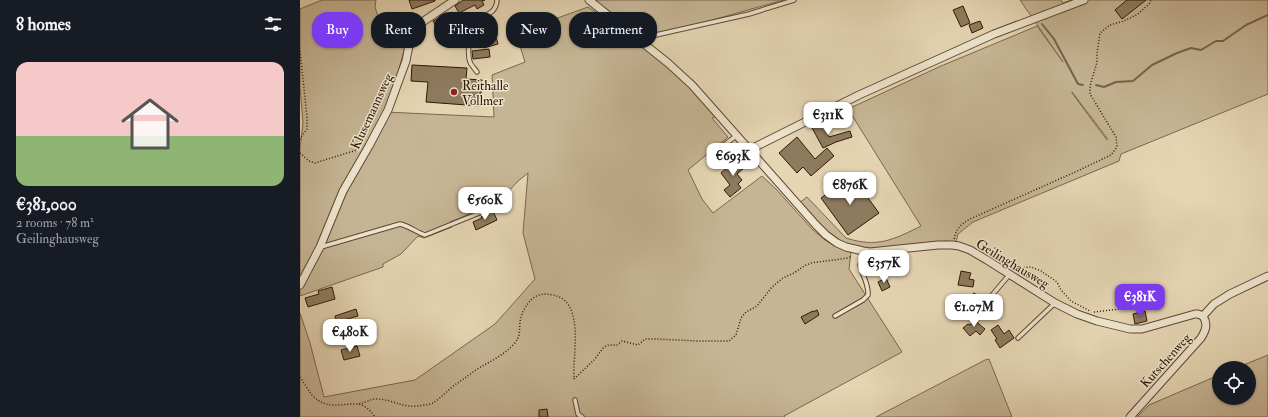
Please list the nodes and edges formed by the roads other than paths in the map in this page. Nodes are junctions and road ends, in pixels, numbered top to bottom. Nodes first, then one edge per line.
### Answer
1 (455, 0) edge
2 (497, 0) edge
3 (589, 0) edge
4 (794, 0) edge
5 (1084, 0) edge
6 (604, 12) edge
7 (657, 36) edge
8 (649, 48) edge
9 (478, 72) dead end
10 (736, 136) junction
11 (749, 150) junction
12 (713, 155) dead end
13 (499, 204) dead end
14 (320, 247) junction
15 (866, 252) junction
16 (1010, 274) junction
17 (1268, 276) edge
18 (300, 285) edge
19 (1055, 303) junction
20 (976, 314) dead end
21 (835, 316) dead end
22 (1203, 316) junction
23 (1018, 338) dead end
24 (575, 400) dead end
25 (582, 417) edge
26 (1130, 417) edge

1 - 14 street, Klusemannsweg
2 - 9 lane
3 - 6 street, Geilinghausweg
4 - 7 lane
5 - 11 street
8 - 10 street, Geilinghausweg
10 - 11 street, Geilinghausweg
10 - 12 lane
11 - 15 street, Geilinghausweg
13 - 14 lane
14 - 18 street, Klusemannsweg
15 - 16 street, Geilinghausweg
15 - 21 lane
16 - 19 street, Geilinghausweg
16 - 20 lane
17 - 22 street
19 - 22 street, Geilinghausweg
19 - 23 lane
22 - 26 street, Kutschenweg
24 - 25 lane

